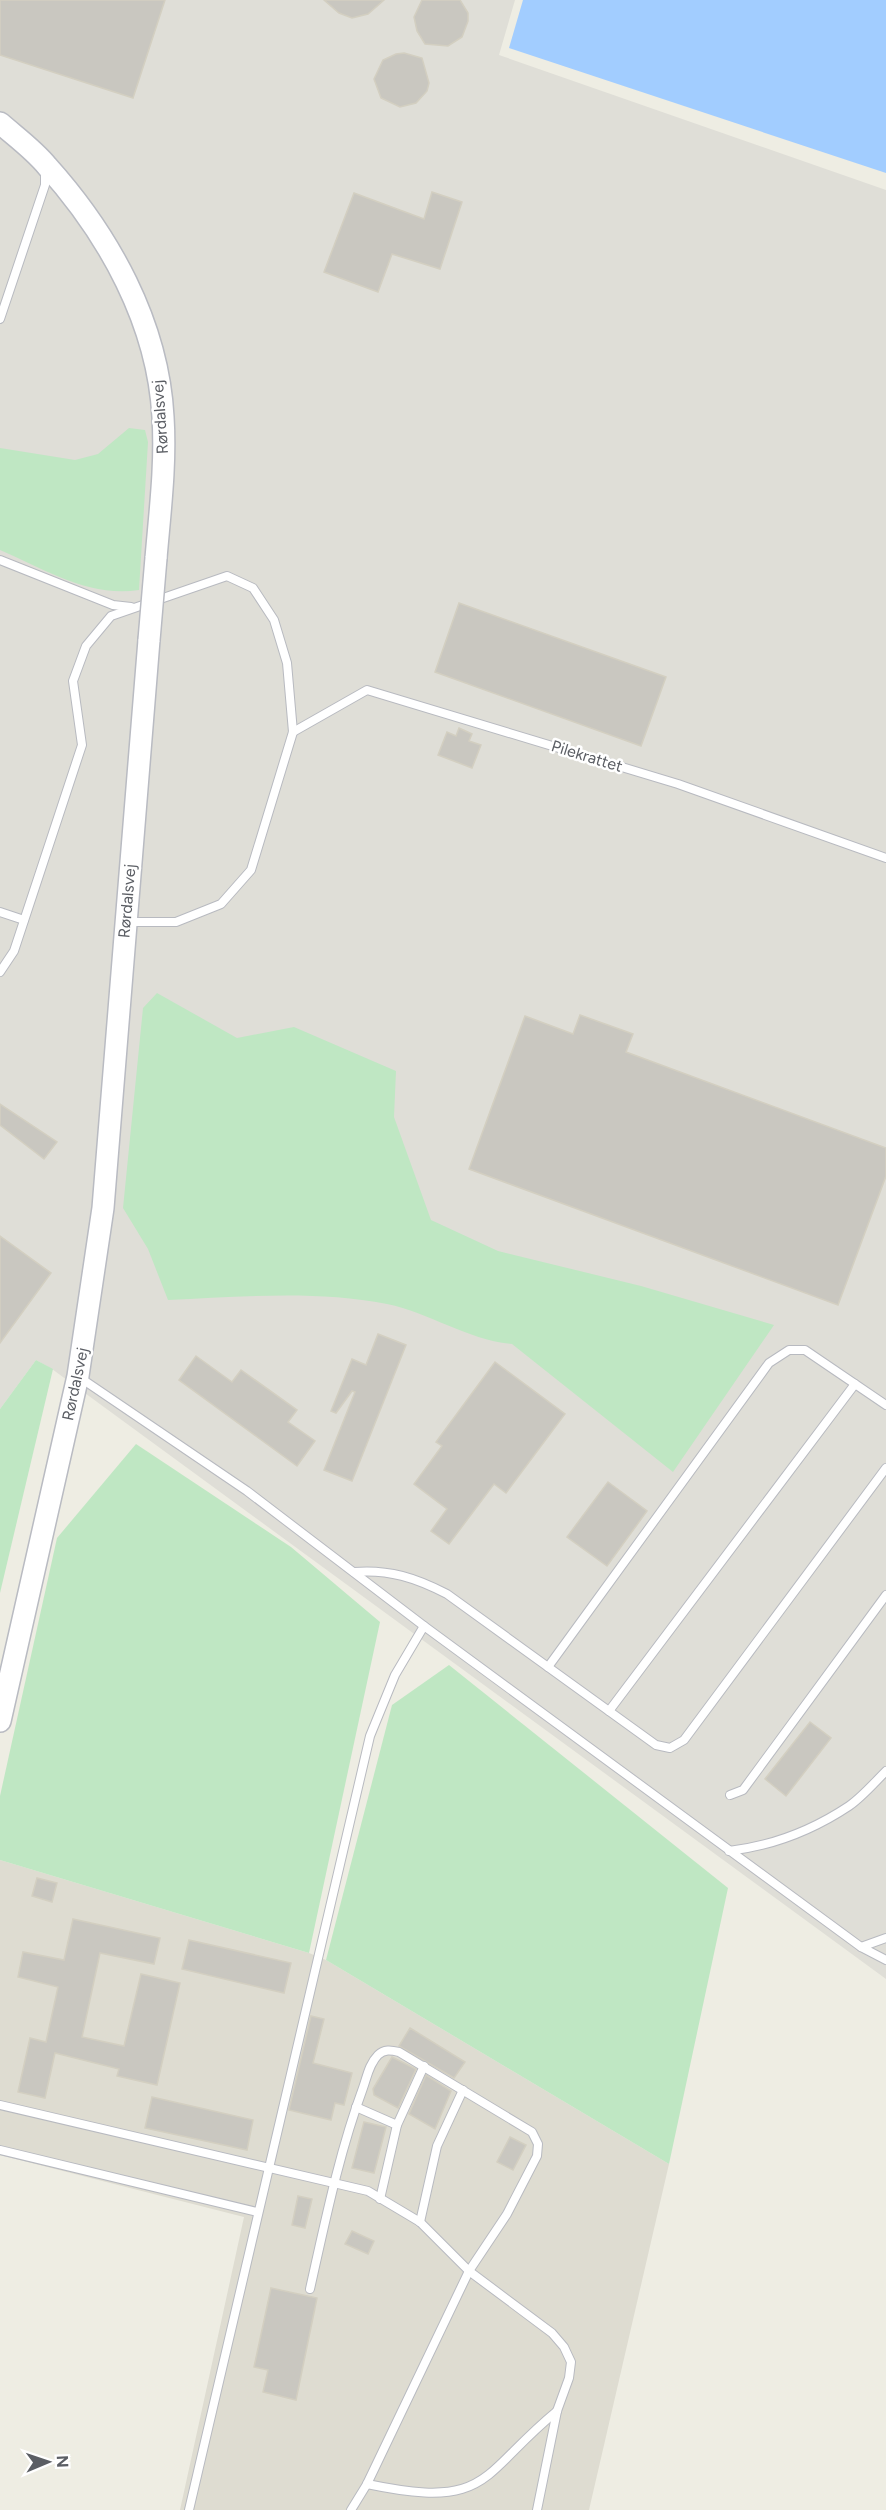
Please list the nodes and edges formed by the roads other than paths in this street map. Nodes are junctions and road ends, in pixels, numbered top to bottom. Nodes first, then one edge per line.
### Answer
1 (0, 123) edge
2 (46, 164) junction
3 (0, 318) edge
4 (0, 560) edge
5 (135, 608) junction
6 (293, 732) junction
7 (886, 858) edge
8 (0, 912) edge
9 (24, 920) junction
10 (125, 922) junction
11 (0, 972) edge
12 (78, 1376) junction
13 (855, 1384) junction
14 (886, 1405) edge
15 (886, 1468) edge
16 (354, 1572) junction
17 (886, 1595) edge
18 (424, 1626) junction
19 (548, 1667) junction
20 (609, 1711) junction
21 (0, 1721) edge
22 (886, 1771) edge
23 (730, 1795) dead end
24 (729, 1851) junction
25 (886, 1938) edge
26 (861, 1947) junction
27 (886, 1960) edge
28 (424, 2067) junction
29 (463, 2090) junction
30 (0, 2105) edge
31 (356, 2107) junction
32 (397, 2125) junction
33 (0, 2150) edge
34 (267, 2166) junction
35 (334, 2183) junction
36 (380, 2199) junction
37 (257, 2212) junction
38 (420, 2222) junction
39 (469, 2271) junction
40 (310, 2289) dead end
41 (557, 2411) junction
42 (367, 2484) junction
43 (487, 2488) dead end
44 (403, 2501) dead end
45 (189, 2510) edge
46 (351, 2510) edge
47 (537, 2510) edge

1 - 2 street, Rørdalsvej
2 - 3 lane
2 - 10 street, Rørdalsvej, bridge
4 - 5 lane
5 - 6 lane
5 - 9 lane
6 - 7 lane, Pilekrattet
6 - 10 lane
8 - 9 lane
9 - 11 lane
10 - 12 street, Rørdalsvej
12 - 16 lane
12 - 21 street, Rørdalsvej
13 - 14 lane
13 - 19 lane
13 - 20 lane
15 - 20 lane
16 - 18 lane
16 - 19 lane
17 - 23 lane
18 - 24 lane
18 - 34 lane
19 - 20 lane
22 - 24 lane
24 - 26 lane
25 - 26 lane
26 - 27 lane
28 - 29 lane
28 - 31 lane
28 - 32 lane
29 - 38 lane
29 - 39 lane
30 - 34 lane
31 - 32 lane
31 - 35 lane
32 - 36 lane
33 - 37 lane
34 - 35 lane
34 - 37 lane
35 - 36 lane
35 - 40 lane
36 - 38 lane
37 - 45 lane
38 - 39 lane
39 - 41 lane
39 - 42 lane
41 - 43 lane
41 - 47 lane
42 - 44 lane
42 - 46 lane

